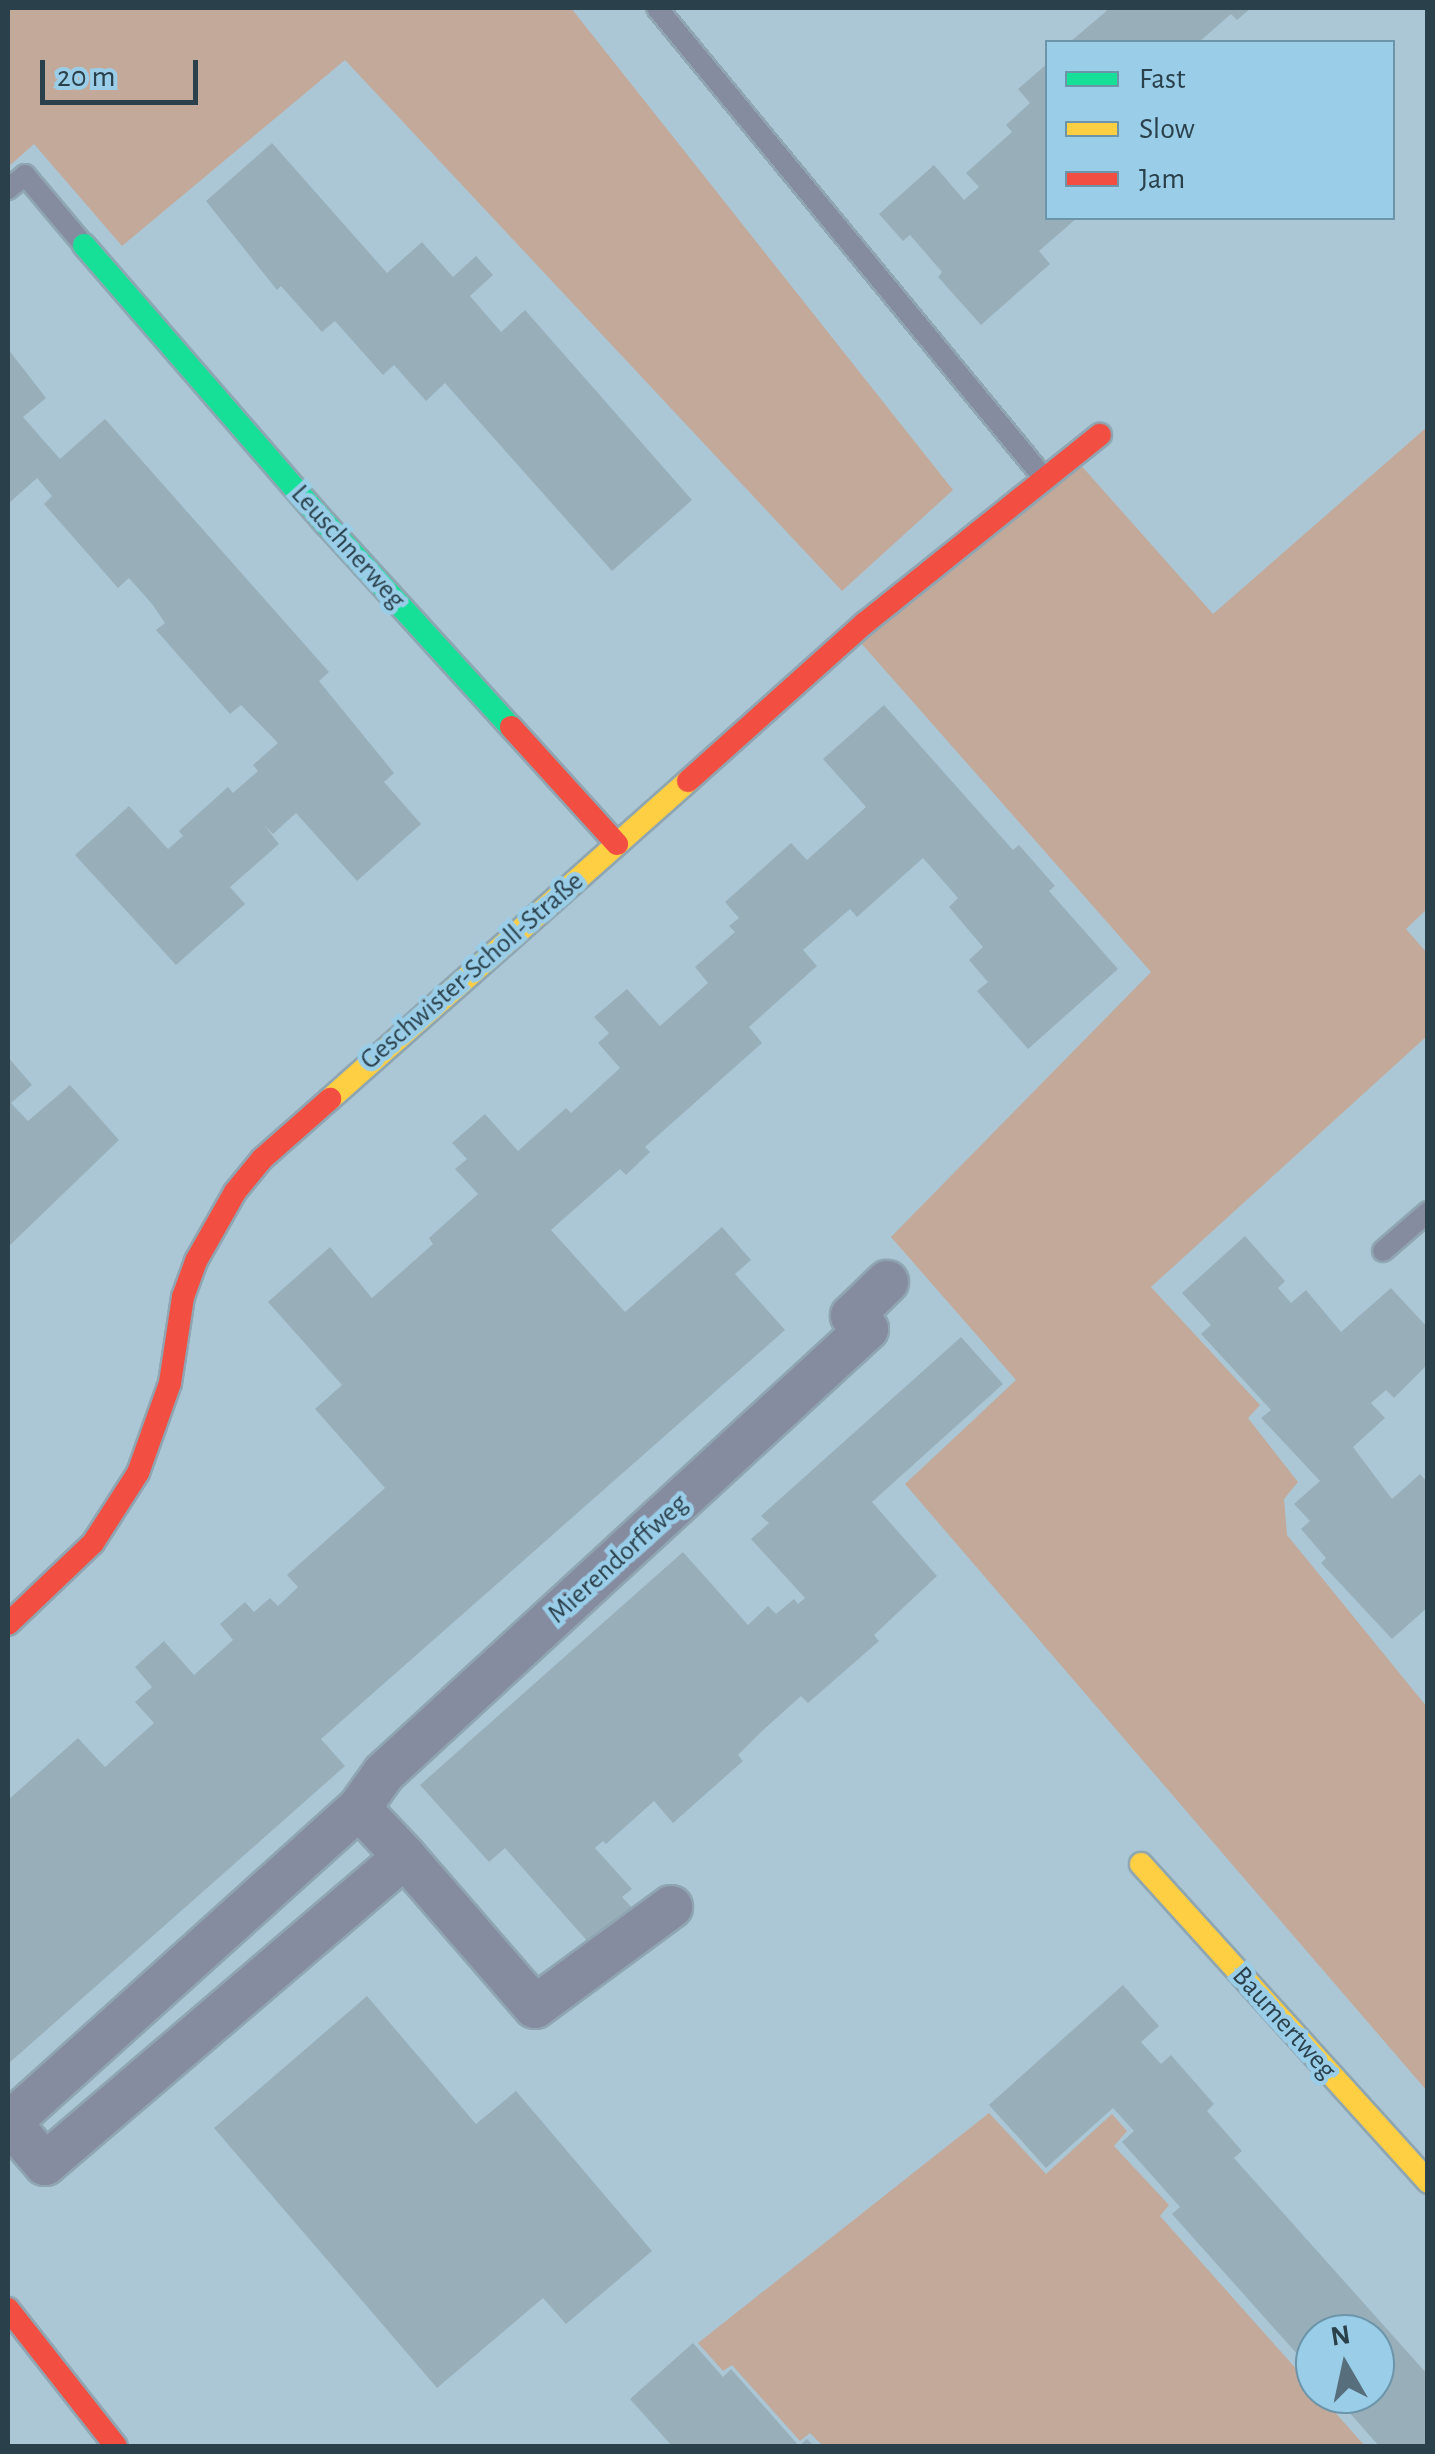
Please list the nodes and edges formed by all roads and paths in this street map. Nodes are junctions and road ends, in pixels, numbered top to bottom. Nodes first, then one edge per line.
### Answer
1 (657, 8) edge
2 (8, 190) edge
3 (84, 246) joint
4 (1100, 435) dead end
5 (1043, 477) junction
6 (618, 844) junction
7 (1428, 1212) edge
8 (1384, 1251) dead end
9 (869, 1292) dead end
10 (8, 1624) edge
11 (359, 1808) junction
12 (405, 1857) junction
13 (1141, 1864) dead end
14 (672, 1907) dead end
15 (8, 2124) edge
16 (1428, 2182) edge
17 (8, 2309) edge
18 (116, 2446) edge

1 - 5 lane
2 - 3 lane
3 - 6 street, Leuschnerweg
4 - 5 street, Geschwister-Scholl-Straße
5 - 6 street, Geschwister-Scholl-Straße
6 - 10 street, Geschwister-Scholl-Straße
7 - 8 lane
9 - 11 street, Mierendorffweg
11 - 12 street
11 - 15 street, Mierendorffweg
12 - 14 street
12 - 15 street, Mierendorffweg
13 - 16 street, Baumertweg
17 - 18 street

